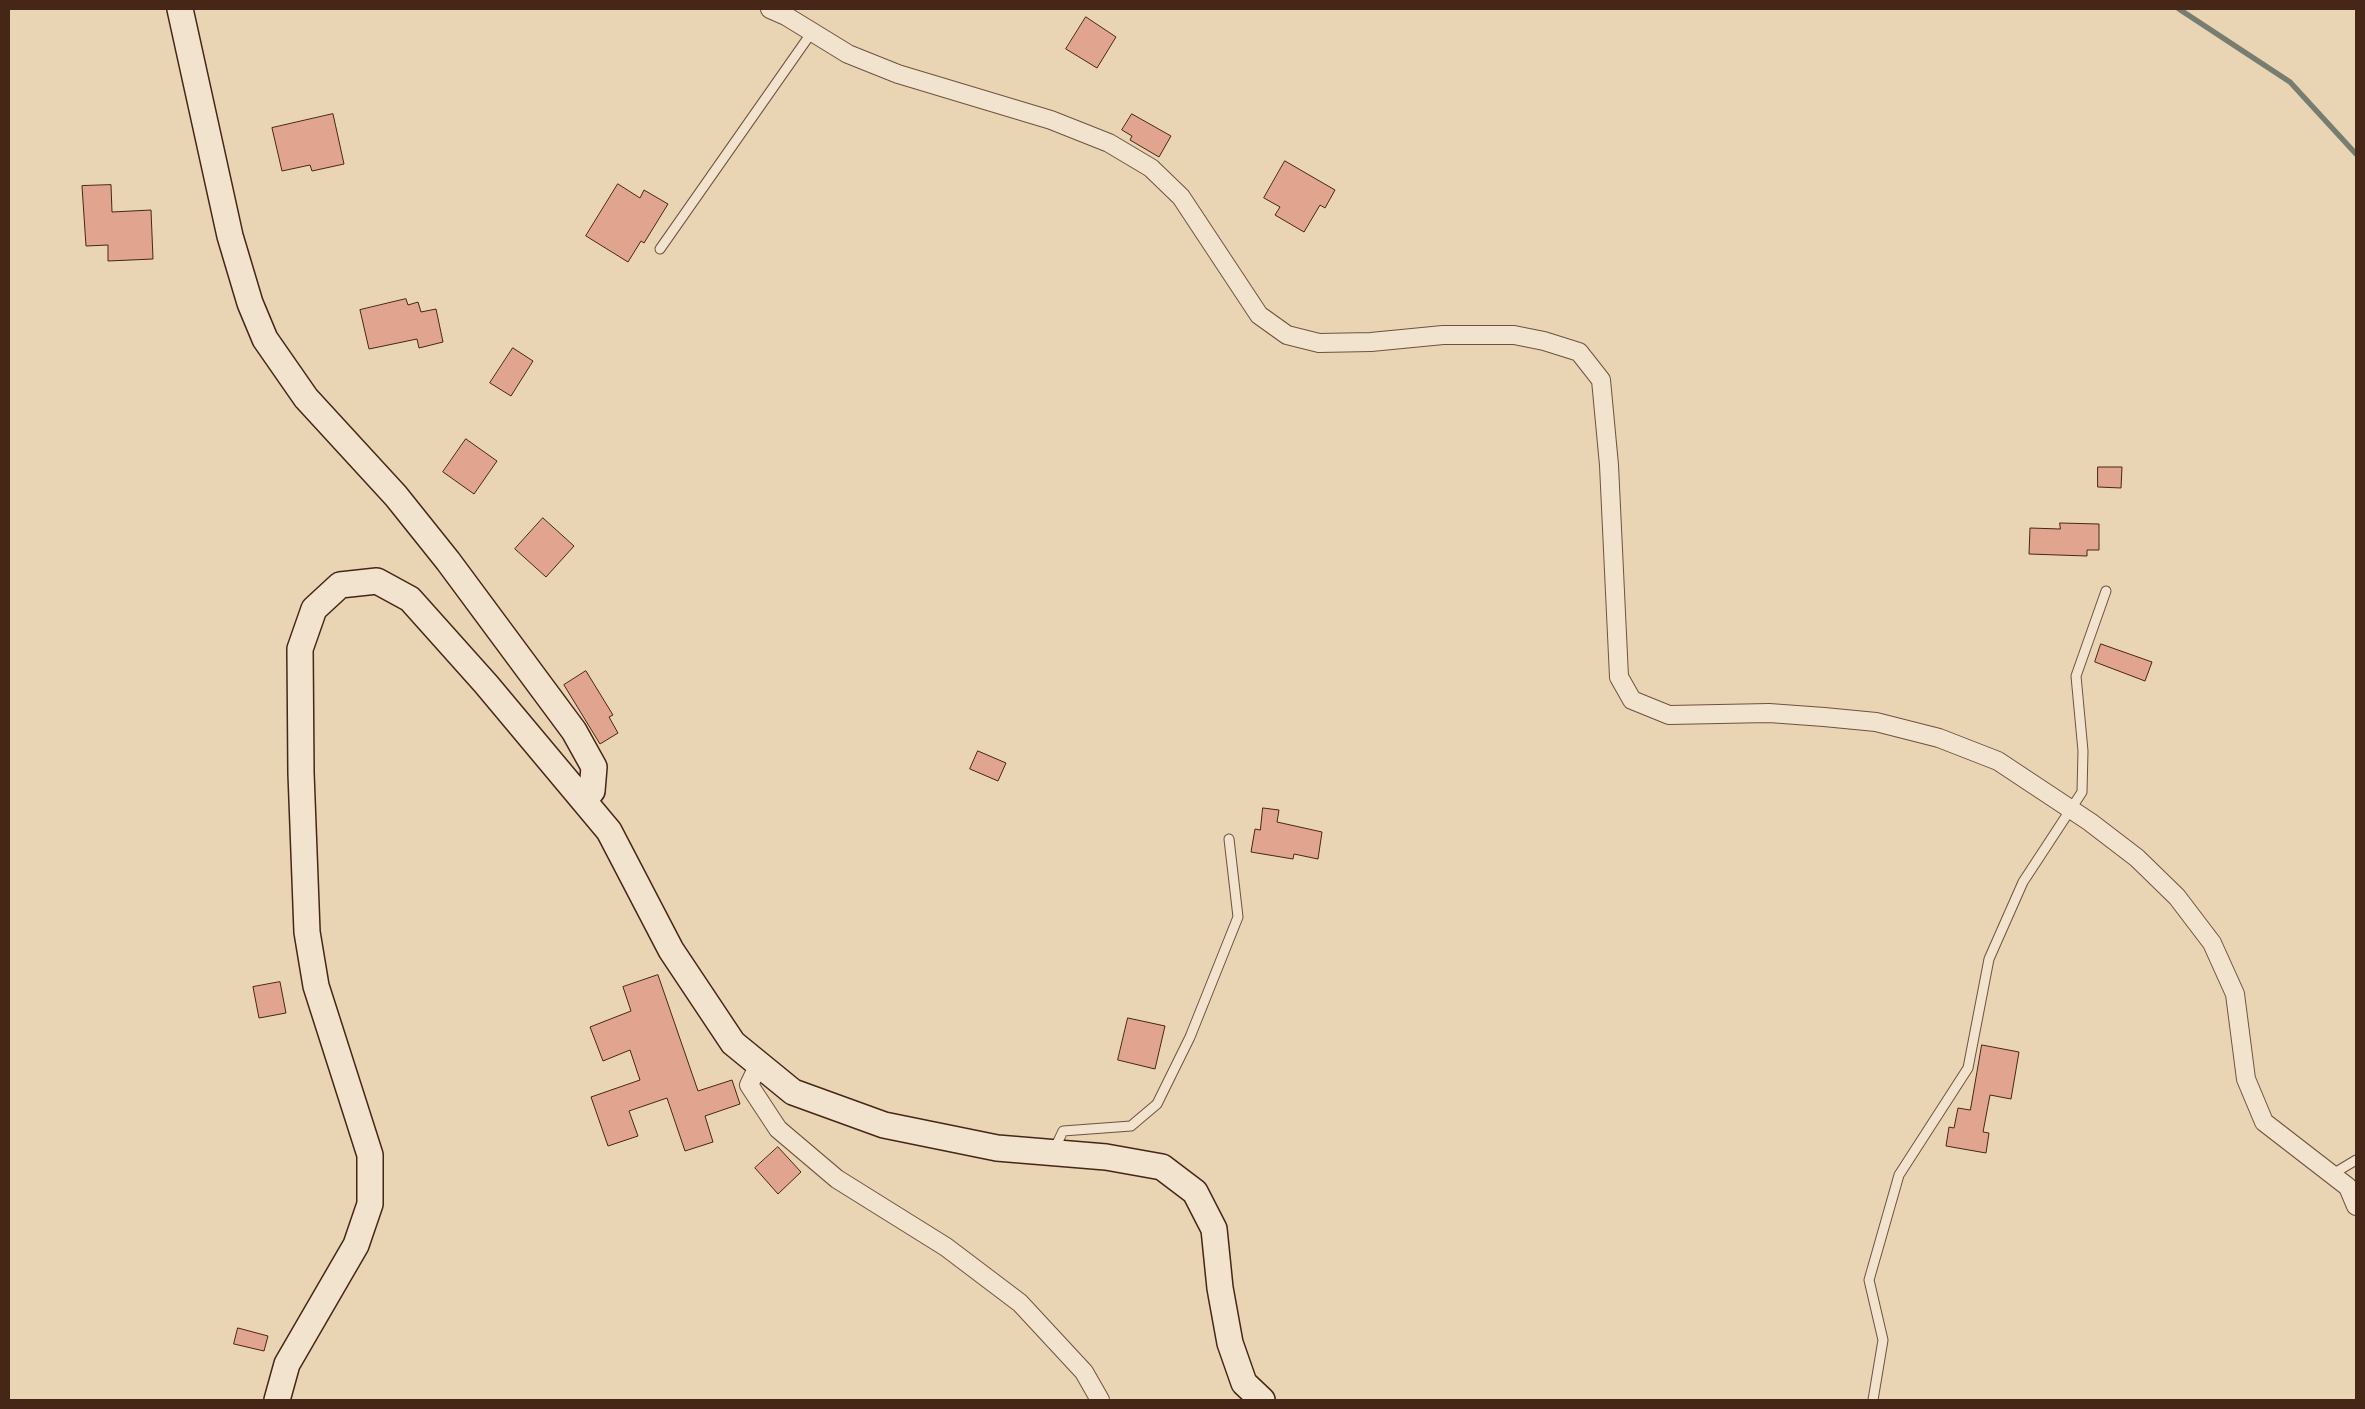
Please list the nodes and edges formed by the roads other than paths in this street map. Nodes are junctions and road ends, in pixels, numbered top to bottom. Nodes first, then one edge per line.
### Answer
1 (180, 9) edge
2 (770, 9) edge
3 (812, 32) junction
4 (660, 249) dead end
5 (2106, 591) dead end
6 (583, 800) junction
7 (2070, 809) junction
8 (1229, 839) dead end
9 (759, 1064) junction
10 (1053, 1153) junction
11 (2356, 1160) edge
12 (2331, 1175) junction
13 (2356, 1206) edge
14 (277, 1400) edge
15 (1100, 1400) edge
16 (1262, 1400) edge
17 (1873, 1400) edge

1 - 6 main road
2 - 3 street
3 - 4 lane
3 - 7 street
5 - 7 lane
6 - 9 main road
6 - 14 main road
7 - 12 street
7 - 17 lane
8 - 10 lane
9 - 10 main road
9 - 15 street
10 - 16 main road
11 - 12 lane
12 - 13 street

